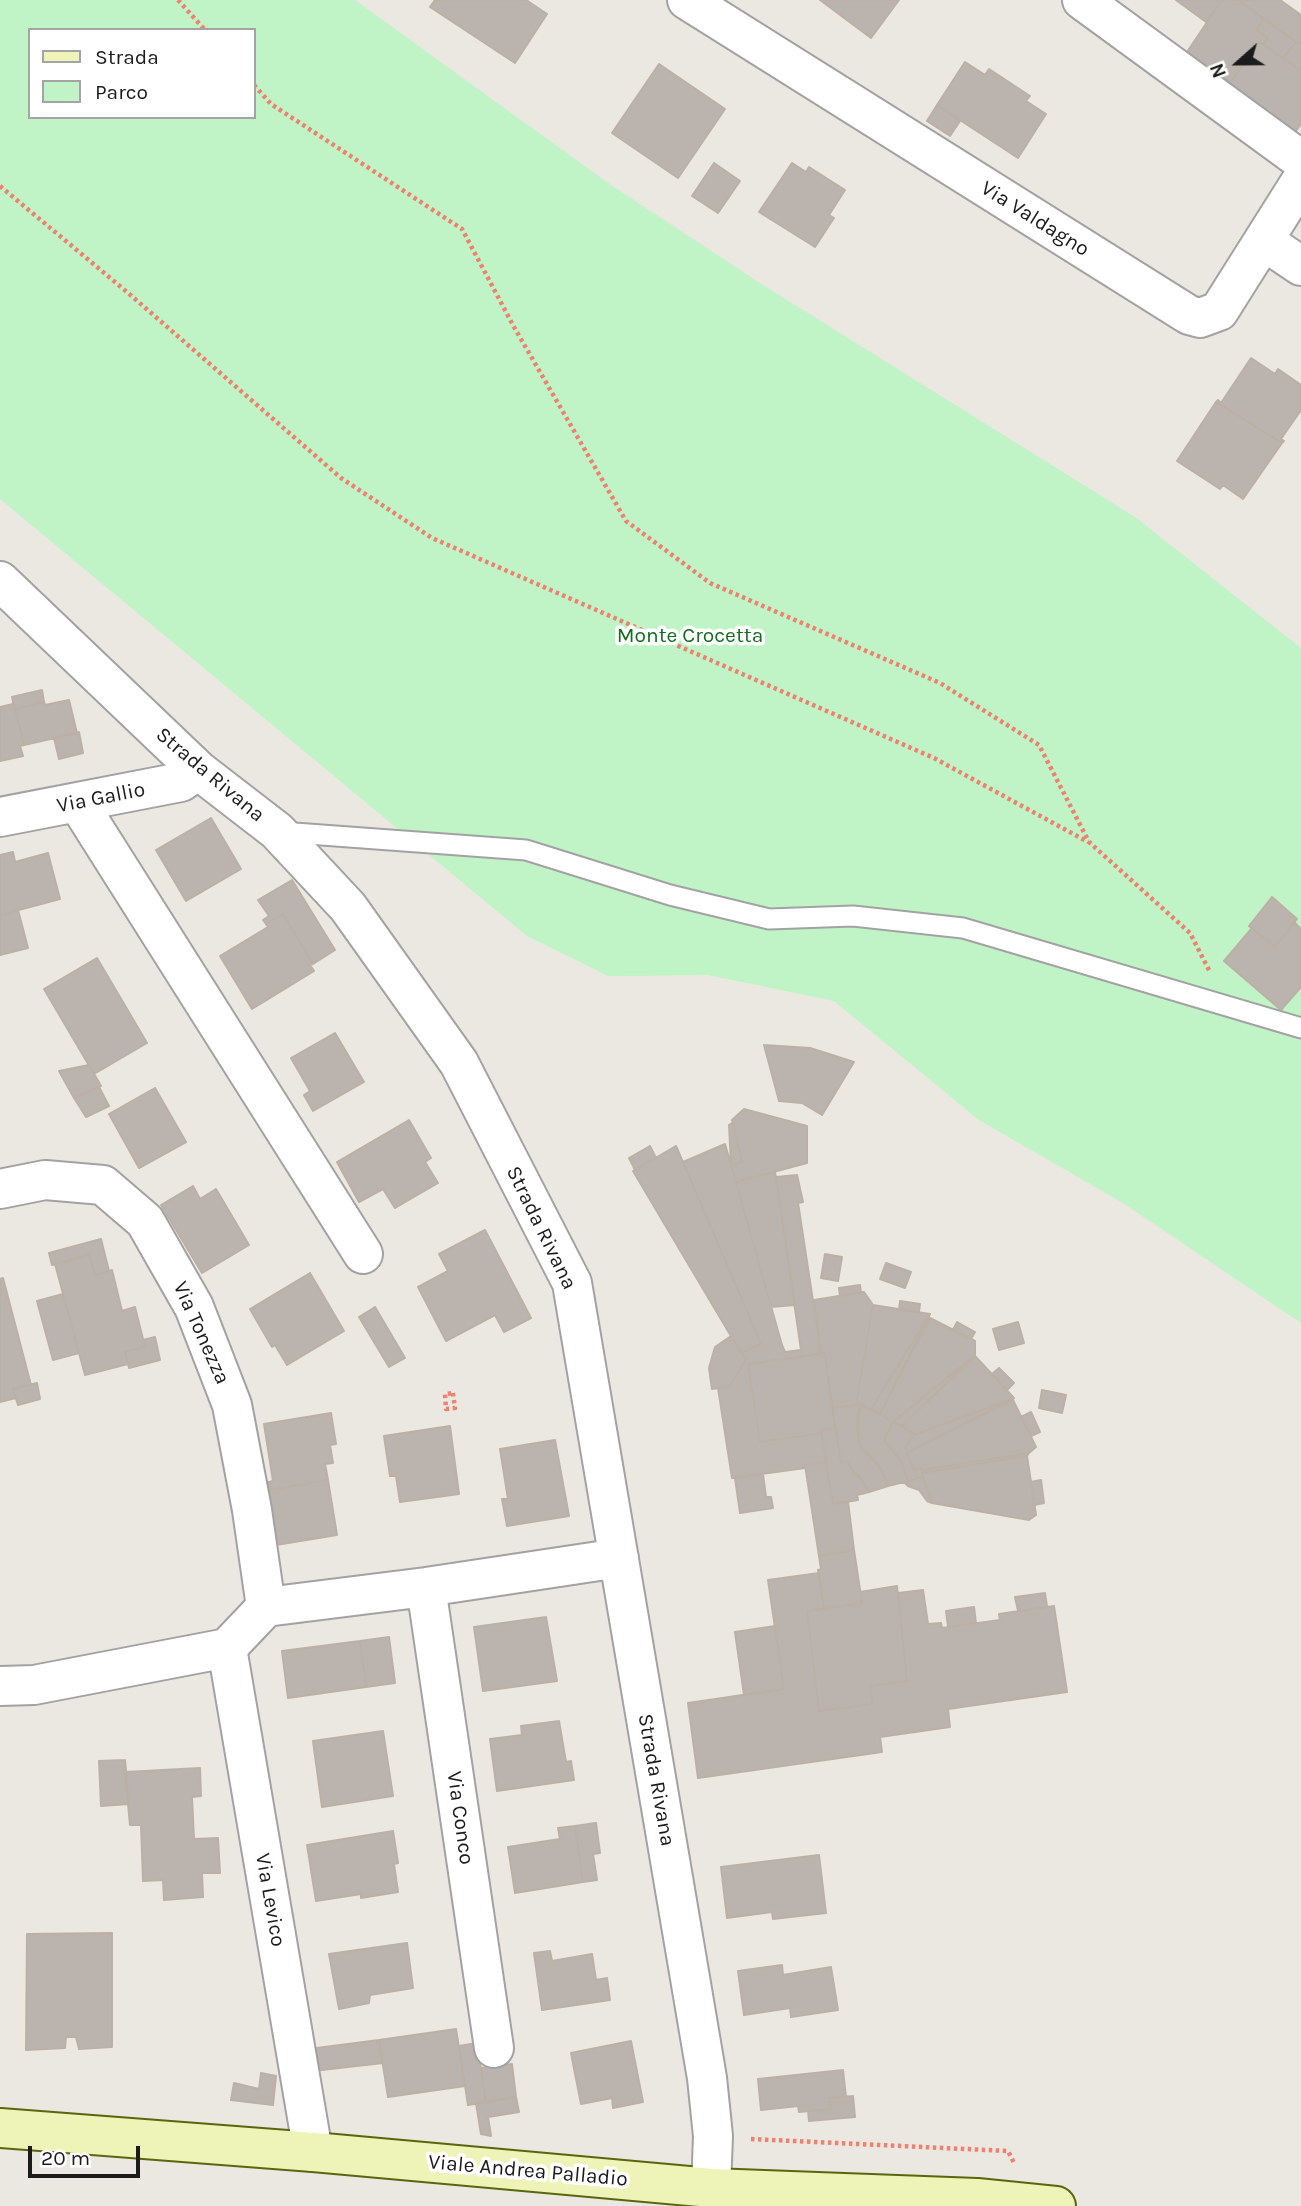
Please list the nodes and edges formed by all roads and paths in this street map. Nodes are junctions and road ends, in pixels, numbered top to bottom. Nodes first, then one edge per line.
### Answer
1 (178, 0) edge
2 (687, 0) edge
3 (1083, 0) edge
4 (734, 12) edge
5 (203, 28) edge
6 (256, 87) edge
7 (1301, 160) edge
8 (1301, 181) edge
9 (0, 186) edge
10 (1264, 241) junction
11 (1301, 266) edge
12 (0, 581) edge
13 (198, 770) junction
14 (78, 803) junction
15 (0, 817) edge
16 (277, 831) junction
17 (1089, 842) junction
18 (1228, 1005) junction
19 (1301, 1028) edge
20 (0, 1189) edge
21 (363, 1254) dead end
22 (619, 1558) junction
23 (425, 1587) junction
24 (266, 1608) junction
25 (227, 1648) junction
26 (0, 1686) edge
27 (494, 2048) dead end
28 (0, 2128) edge
29 (713, 2136) junction
30 (1008, 2151) dead end
31 (313, 2152) junction
32 (711, 2188) junction
33 (977, 2202) edge
34 (1056, 2206) edge

1 - 5 path
2 - 4 street, Via Valdagno
3 - 7 street
4 - 10 street, Via Valdagno
6 - 17 path
8 - 10 street, Via Valdagno
9 - 17 path
10 - 11 street
12 - 13 street, Strada Rivana
13 - 14 street, Via Gallio
13 - 16 street, Strada Rivana
14 - 15 street, Via Gallio
14 - 21 street
16 - 18 lane
16 - 22 street, Strada Rivana
17 - 18 path
18 - 19 lane
20 - 24 street, Via Tonezza
22 - 23 street
22 - 29 street, Strada Rivana
23 - 24 street
23 - 27 street, Via Conco
24 - 25 street
25 - 26 street
25 - 31 street, Via Levico
28 - 31 main road, Viale Andrea Palladio
29 - 30 path
29 - 32 street, Strada Rivana
31 - 32 main road, Viale Andrea Palladio
32 - 33 main road, Viale Andrea Palladio
33 - 34 main road, Viale Andrea Palladio

